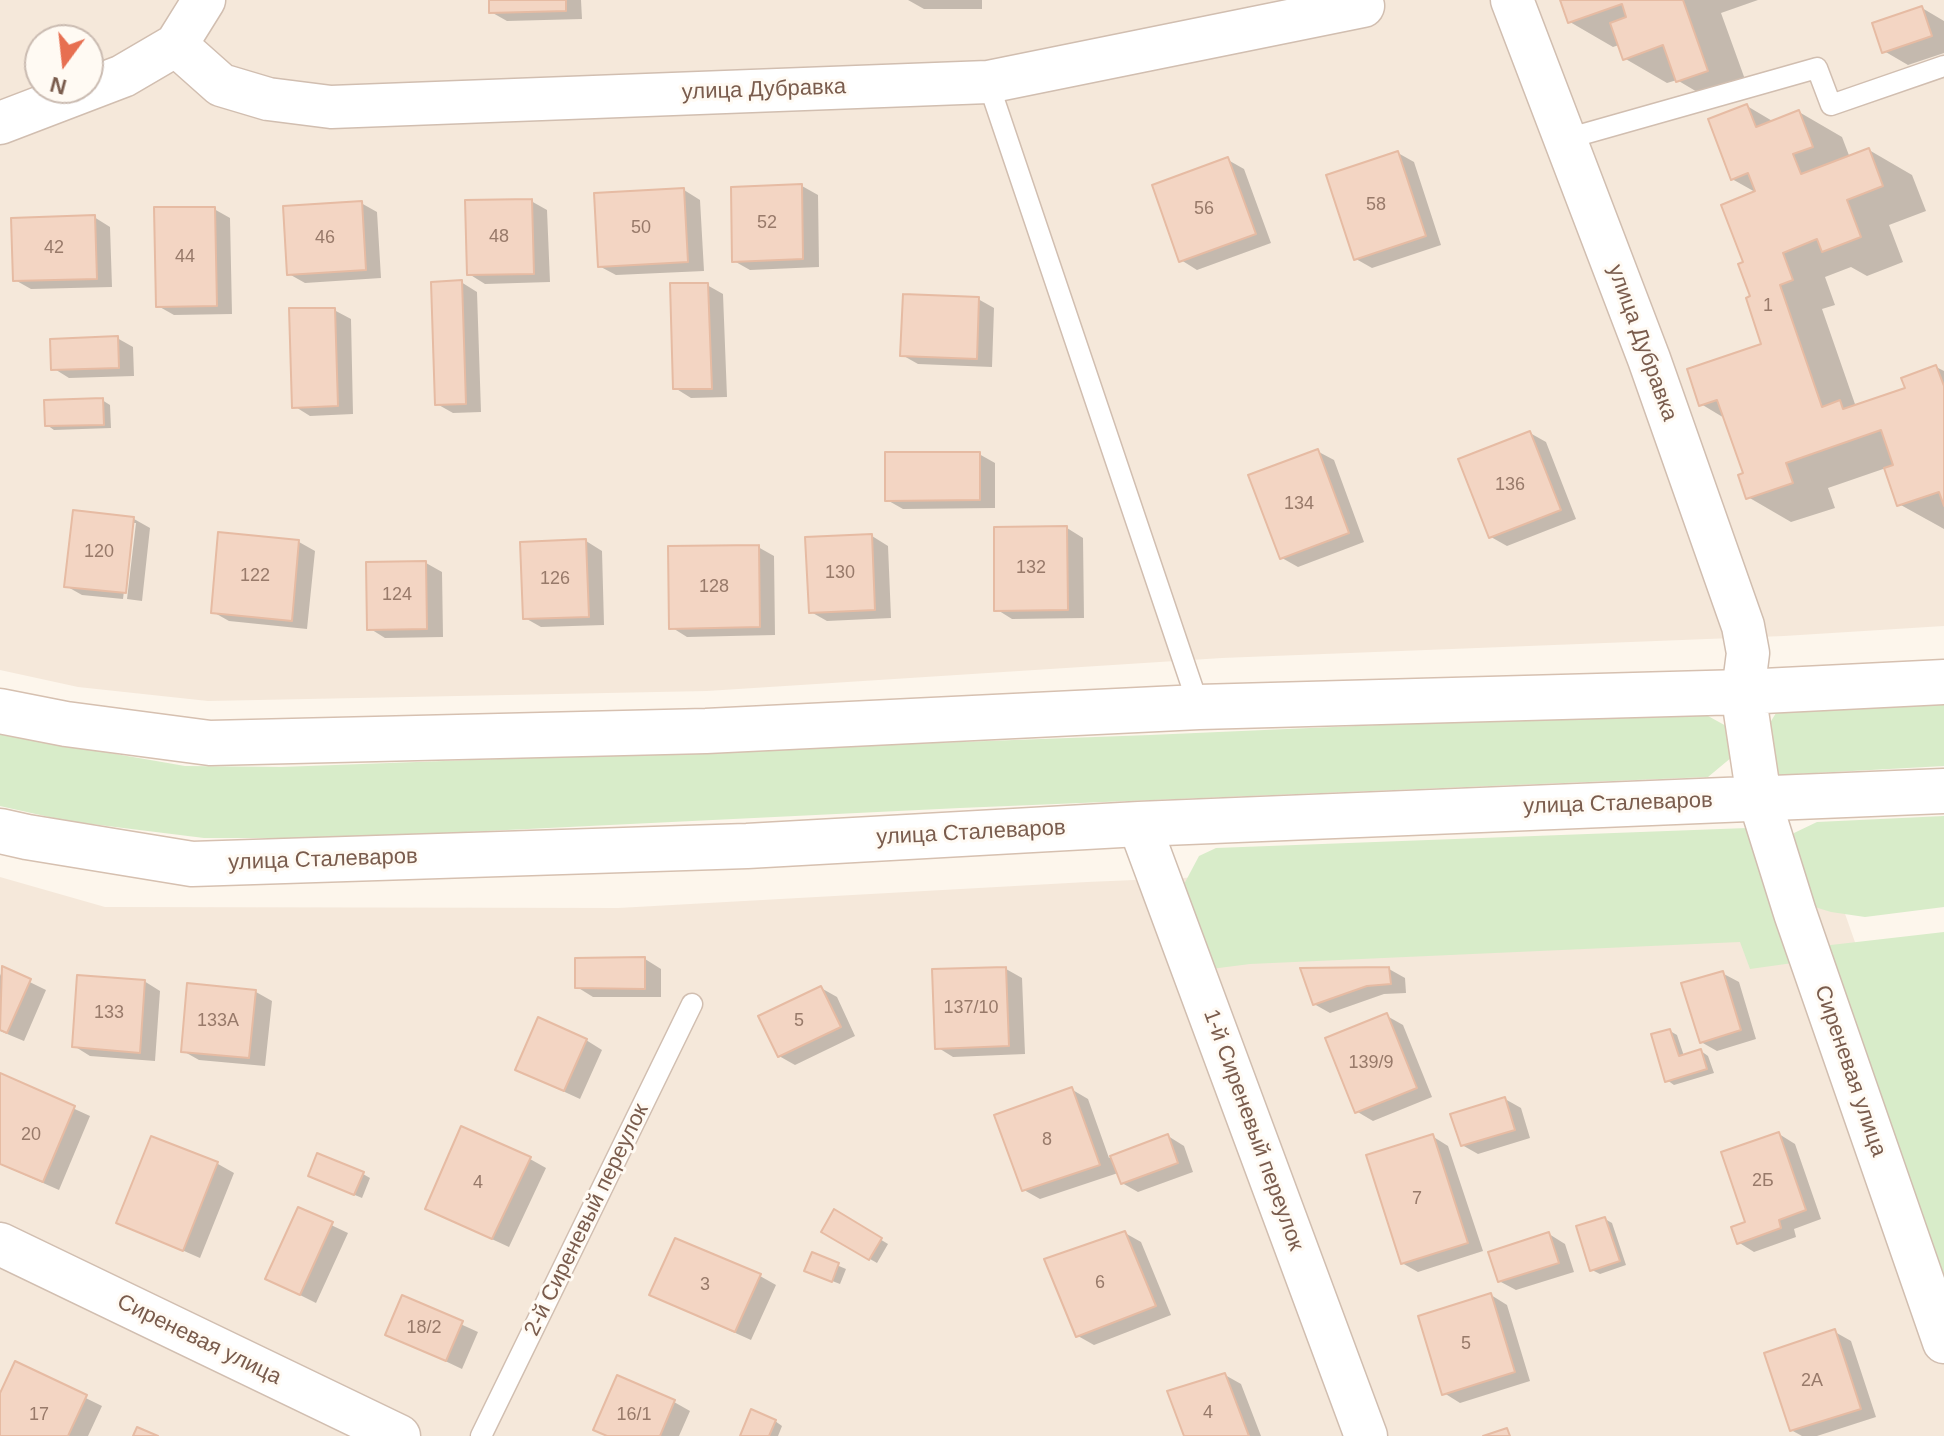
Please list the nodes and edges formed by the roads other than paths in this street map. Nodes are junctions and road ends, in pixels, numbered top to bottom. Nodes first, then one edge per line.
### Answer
1 (204, 0) edge
2 (1512, 0) edge
3 (1363, 6) dead end
4 (176, 45) junction
5 (1944, 66) edge
6 (988, 82) junction
7 (0, 123) edge
8 (1566, 139) junction
9 (1944, 682) edge
10 (1743, 692) junction
11 (1199, 707) junction
12 (0, 711) edge
13 (1944, 791) edge
14 (1759, 798) junction
15 (1139, 824) junction
16 (0, 831) edge
17 (692, 1004) dead end
18 (0, 1244) edge
19 (1944, 1342) edge
20 (399, 1436) edge
21 (481, 1436) edge
22 (1366, 1436) edge

1 - 4 street
2 - 8 street, улица Дубравка
3 - 6 street, улица Дубравка
4 - 6 street, улица Дубравка
4 - 7 street
5 - 8 lane
6 - 11 lane
8 - 10 street, улица Дубравка
9 - 10 main road
10 - 11 main road
10 - 14 main road
11 - 12 main road
13 - 14 main road, улица Сталеваров
14 - 15 main road, улица Сталеваров
14 - 19 street, Сиреневая улица
15 - 16 main road, улица Сталеваров
15 - 22 street, 1-й Сиреневый переулок
17 - 21 lane, 2-й Сиреневый переулок
18 - 20 street, Сиреневая улица

